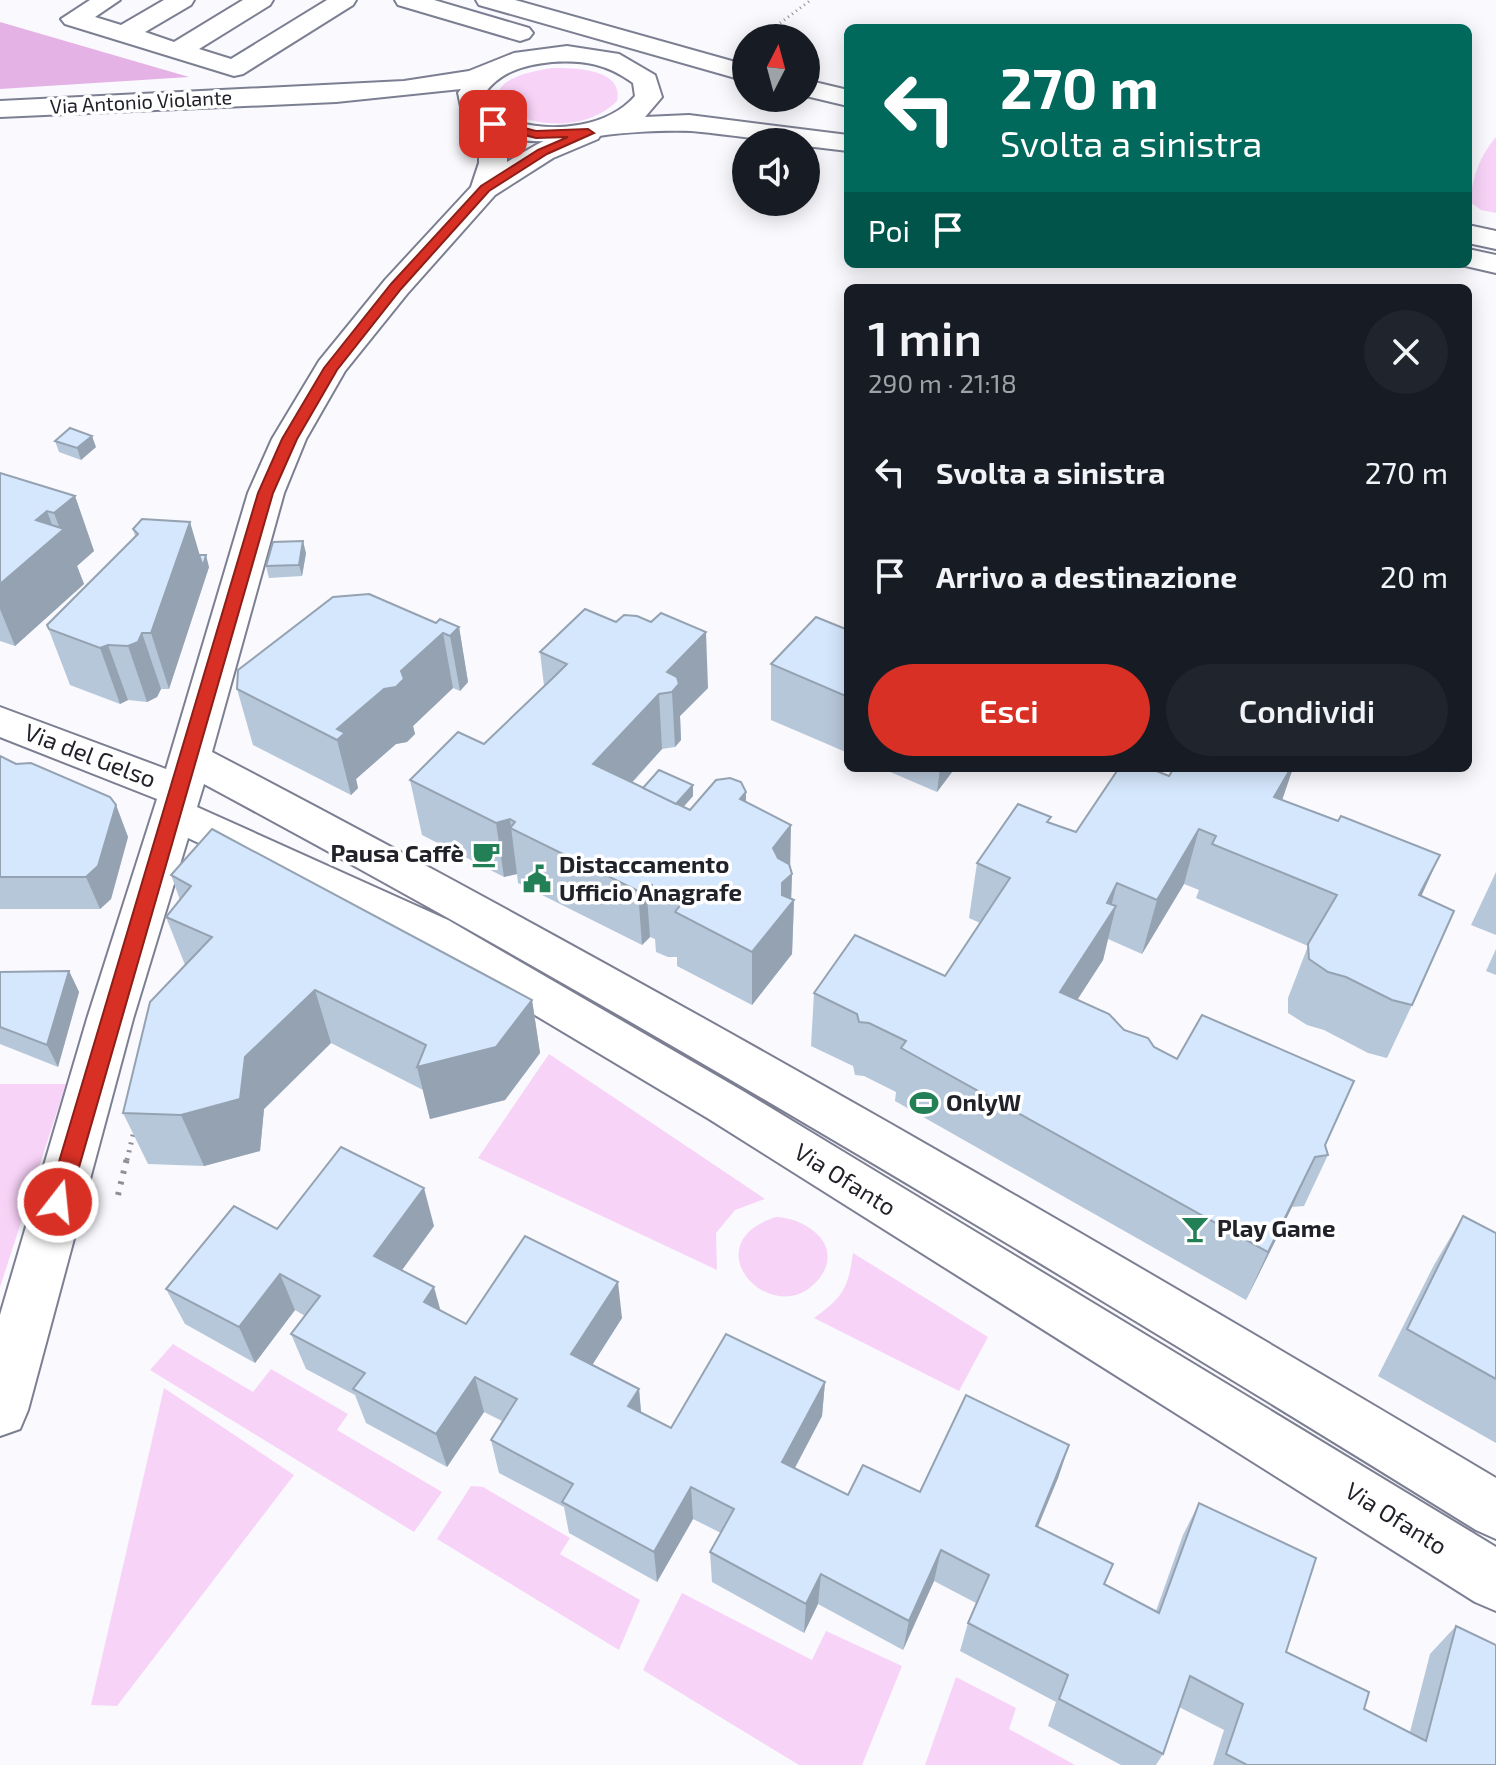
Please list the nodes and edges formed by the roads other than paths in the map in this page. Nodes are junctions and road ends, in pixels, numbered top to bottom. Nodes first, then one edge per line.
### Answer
1 (108, 0) edge
2 (182, 0) edge
3 (261, 0) edge
4 (306, 0) edge
5 (407, 0) edge
6 (488, 0) edge
7 (338, 4) edge
8 (455, 6) edge
9 (122, 35) junction
10 (177, 51) junction
11 (604, 58) junction
12 (732, 69) edge
13 (488, 74) junction
14 (645, 80) junction
15 (672, 91) dead end
16 (820, 91) edge
17 (283, 96) junction
18 (844, 97) edge
19 (727, 102) dead end
20 (0, 109) edge
21 (489, 121) junction
22 (844, 124) edge
23 (597, 130) junction
24 (844, 142) edge
25 (485, 189) junction
26 (1472, 235) edge
27 (1496, 240) edge
28 (1472, 259) edge
29 (1496, 264) edge
30 (0, 721) edge
31 (181, 788) junction
32 (740, 1086) junction
33 (7, 1353) edge
34 (1292, 1387) junction
35 (0, 1410) edge
36 (1266, 1439) junction
37 (1496, 1510) edge
38 (1496, 1581) edge

1 - 9 street
2 - 9 street
3 - 10 street
4 - 7 street
5 - 8 street
6 - 12 street
7 - 10 street
8 - 11 street
8 - 13 street
9 - 10 street
11 - 13 street, Via Antonio Violante
11 - 14 street
13 - 17 street, Via Antonio Violante
13 - 21 street
14 - 15 street
14 - 23 street
16 - 18 street
17 - 20 street, Via Antonio Violante
17 - 21 street, Via Antonio Violante
19 - 22 street
21 - 23 street, Via Antonio Violante
21 - 25 street
23 - 24 street, Via Antonio Violante
23 - 25 street
25 - 31 street
26 - 27 street
28 - 29 street
30 - 31 street, Via del Gelso
31 - 32 street, Via Ofanto
31 - 33 street
32 - 34 street, Via Ofanto
32 - 36 street, Via Ofanto
33 - 35 street
34 - 36 street
34 - 37 street, Via Ofanto
36 - 38 street, Via Ofanto

